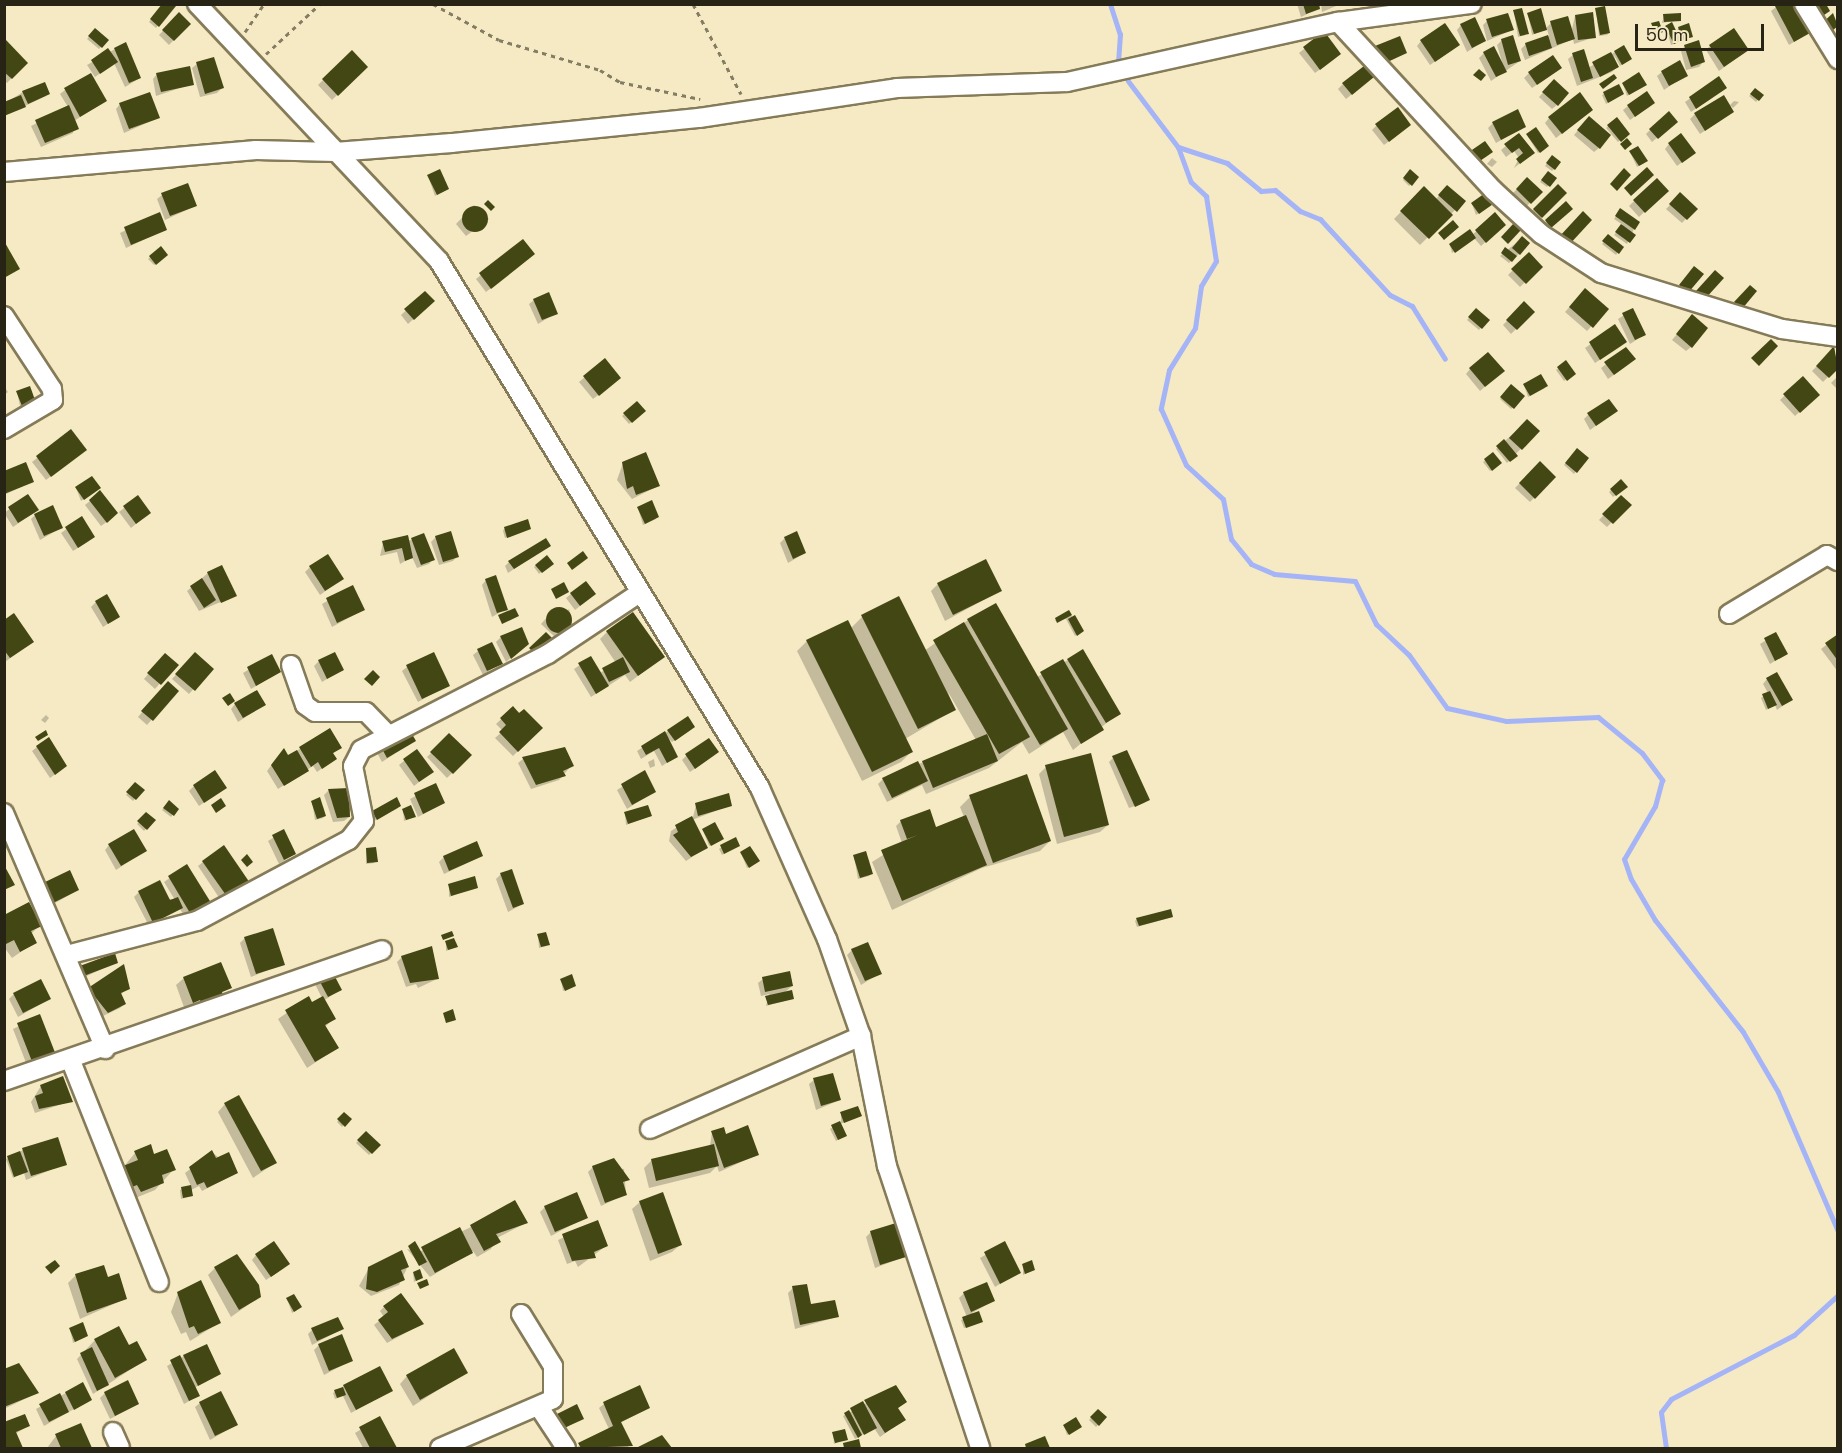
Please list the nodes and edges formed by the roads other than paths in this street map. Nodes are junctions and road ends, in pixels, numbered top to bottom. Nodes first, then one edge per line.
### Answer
1 (197, 4) edge
2 (1472, 4) edge
3 (1804, 4) edge
4 (1338, 22) junction
5 (1838, 59) edge
6 (335, 152) junction
7 (4, 172) edge
8 (4, 316) edge
9 (1838, 337) edge
10 (4, 429) edge
11 (1838, 561) edge
12 (638, 594) junction
13 (1729, 614) dead end
14 (291, 665) dead end
15 (386, 733) junction
16 (4, 813) edge
17 (382, 950) dead end
18 (66, 955) junction
19 (861, 1036) junction
20 (105, 1049) junction
21 (70, 1061) junction
22 (4, 1081) edge
23 (650, 1129) dead end
24 (159, 1282) dead end
25 (521, 1314) dead end
26 (539, 1407) junction
27 (446, 1447) edge
28 (566, 1449) edge
29 (980, 1449) edge

1 - 6 street
2 - 4 street
3 - 5 street
4 - 6 street
4 - 9 street
6 - 7 street
6 - 12 street
8 - 10 street
11 - 13 street
12 - 15 street
12 - 19 street
14 - 15 street
15 - 18 street
16 - 18 street
17 - 20 street
18 - 20 street
19 - 23 street
19 - 29 street
20 - 21 street
21 - 22 street
21 - 24 street
25 - 26 street
26 - 27 street
26 - 28 street

